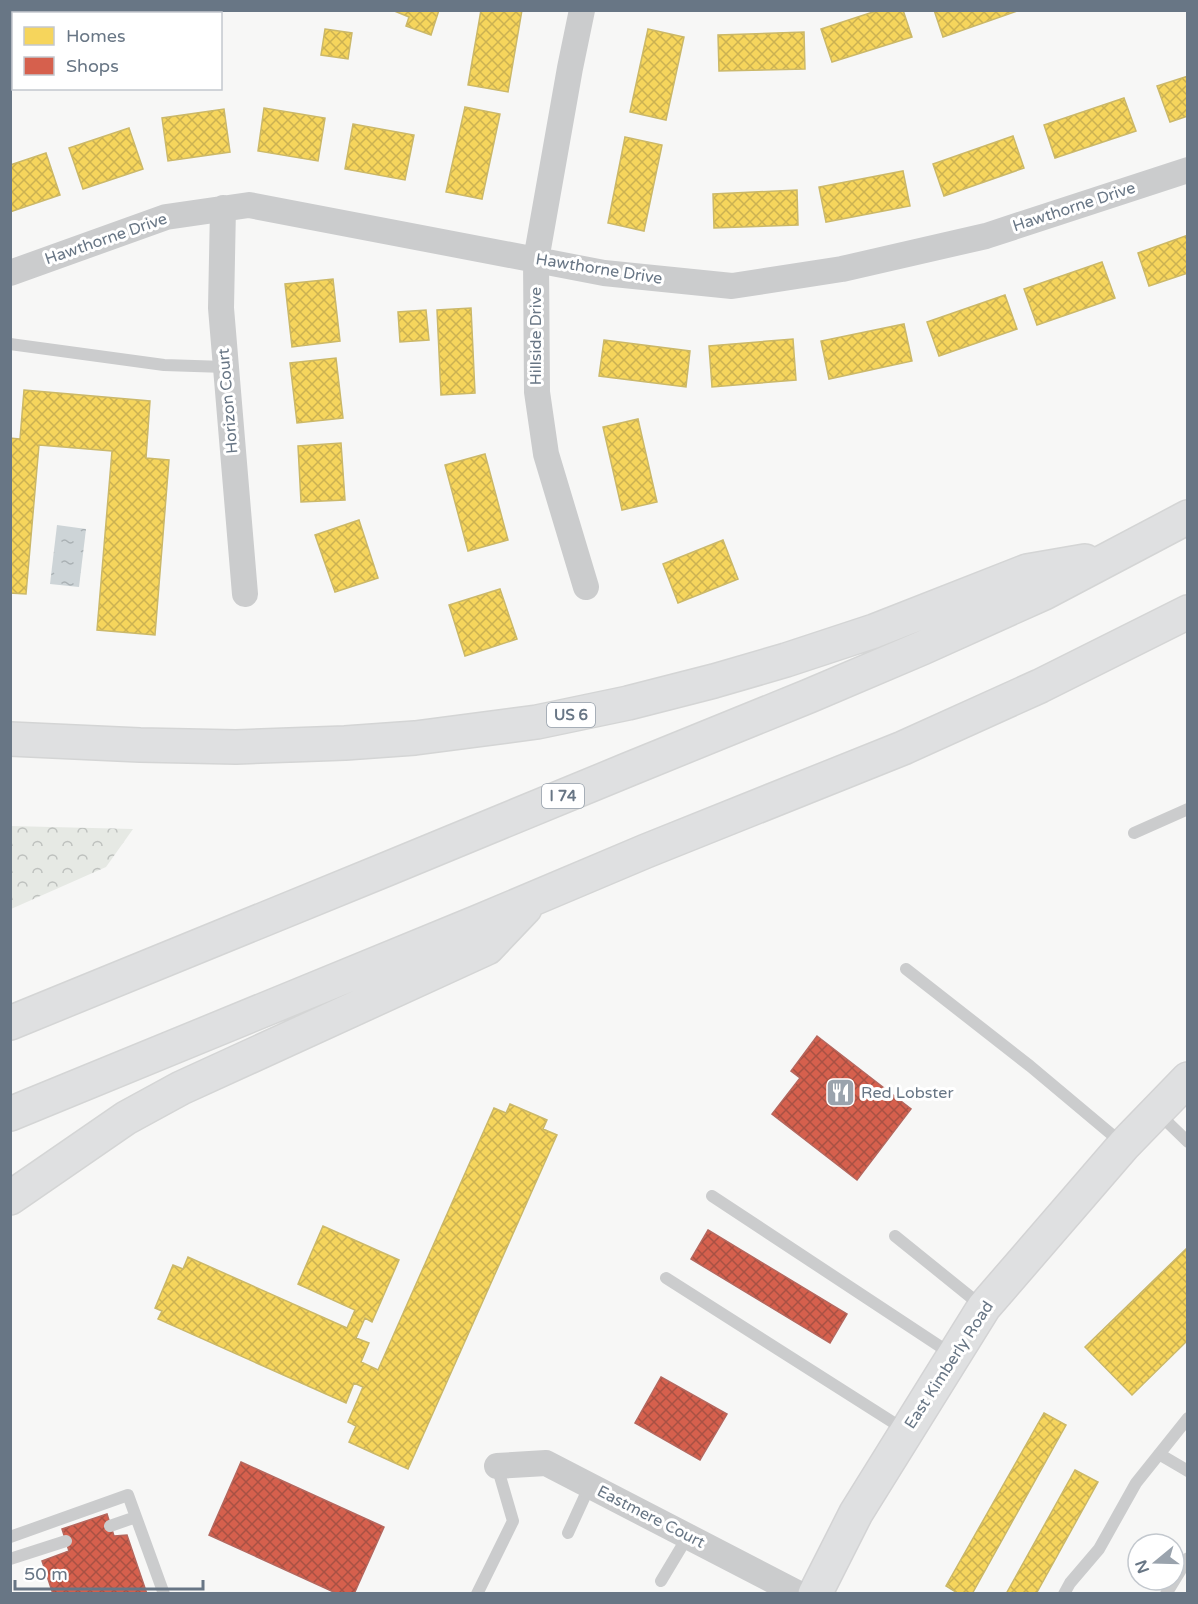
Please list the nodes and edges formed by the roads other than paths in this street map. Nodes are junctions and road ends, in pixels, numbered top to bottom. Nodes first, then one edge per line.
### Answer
1 (582, 10) edge
2 (1188, 170) edge
3 (223, 208) junction
4 (536, 260) junction
5 (10, 273) edge
6 (10, 344) edge
7 (225, 367) junction
8 (1188, 518) edge
9 (1110, 557) junction
10 (586, 587) dead end
11 (245, 594) dead end
12 (1188, 612) edge
13 (10, 739) edge
14 (1188, 809) edge
15 (1134, 833) dead end
16 (532, 900) junction
17 (906, 969) dead end
18 (10, 1023) edge
19 (1175, 1096) edge
20 (10, 1114) edge
21 (1188, 1142) edge
22 (1124, 1144) junction
23 (712, 1196) dead end
24 (10, 1198) edge
25 (895, 1236) dead end
26 (666, 1278) dead end
27 (984, 1307) junction
28 (954, 1356) junction
29 (1188, 1418) edge
30 (906, 1430) junction
31 (1159, 1454) junction
32 (497, 1466) joint
33 (1188, 1471) edge
34 (590, 1485) junction
35 (136, 1517) junction
36 (110, 1526) dead end
37 (568, 1533) dead end
38 (688, 1536) junction
39 (10, 1537) edge
40 (66, 1541) dead end
41 (1188, 1558) edge
42 (10, 1559) edge
43 (661, 1581) dead end
44 (164, 1593) edge
45 (477, 1593) edge
46 (799, 1593) edge
47 (815, 1593) edge
48 (1064, 1593) edge
49 (1166, 1593) edge

1 - 4 street, Hillside Drive
2 - 4 street, Hawthorne Drive
3 - 4 street, Hawthorne Drive
3 - 5 street, Hawthorne Drive
3 - 7 street, Horizon Court
4 - 10 street, Hillside Drive
6 - 7 lane
7 - 11 street, Horizon Court
8 - 9 main road, I 74
9 - 13 main road, US 6
9 - 18 main road, I 74
12 - 16 main road
14 - 15 lane
16 - 20 main road
16 - 24 main road
17 - 22 lane
19 - 21 lane
19 - 22 main road, East Kimberly Road
22 - 27 main road, East Kimberly Road
23 - 28 lane
25 - 27 lane
26 - 30 lane
27 - 28 main road, East Kimberly Road
28 - 30 main road, East Kimberly Road
29 - 31 lane
30 - 47 main road, East Kimberly Road
31 - 33 lane
31 - 48 lane
32 - 34 street, Eastmere Court
32 - 45 lane
34 - 37 lane
34 - 38 street, Eastmere Court
35 - 36 lane
35 - 39 lane
35 - 44 lane
38 - 43 lane
38 - 46 street, Eastmere Court
40 - 42 lane
41 - 49 lane

